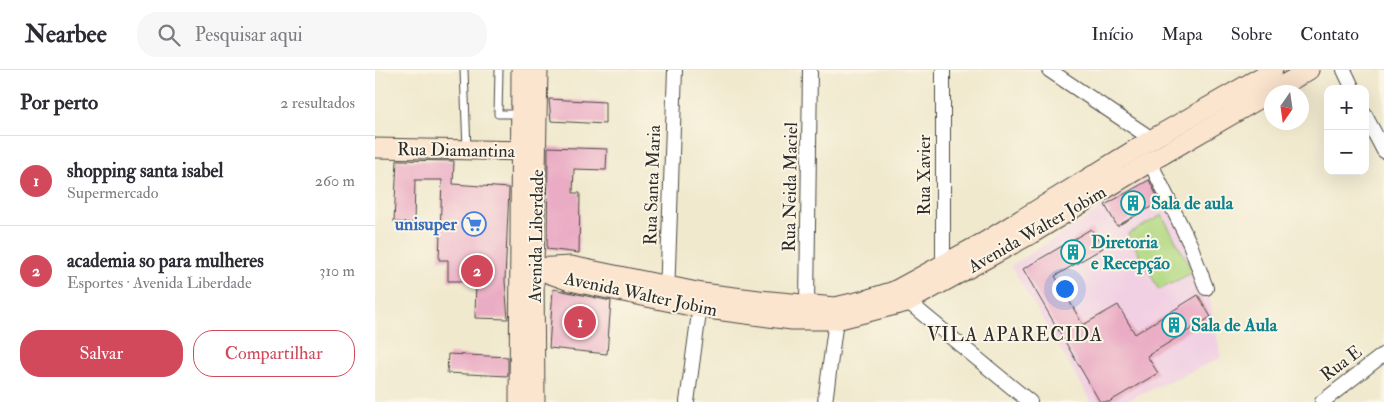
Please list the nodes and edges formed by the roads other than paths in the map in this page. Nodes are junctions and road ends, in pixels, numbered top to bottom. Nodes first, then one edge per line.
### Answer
1 (464, 70) edge
2 (499, 70) edge
3 (521, 70) edge
4 (538, 70) edge
5 (675, 70) edge
6 (811, 70) edge
7 (943, 70) edge
8 (1049, 70) edge
9 (1309, 70) edge
10 (1344, 70) edge
11 (1274, 74) edge
12 (1351, 85) edge
13 (521, 114) junction
14 (1369, 123) edge
15 (1152, 139) junction
16 (375, 148) edge
17 (467, 150) junction
18 (529, 151) junction
19 (1384, 151) edge
20 (1150, 162) junction
21 (527, 267) junction
22 (947, 272) junction
23 (1205, 288) dead end
24 (667, 293) junction
25 (900, 296) junction
26 (701, 300) junction
27 (807, 304) junction
28 (836, 314) junction
29 (1384, 354) edge
30 (528, 356) junction
31 (519, 402) edge
32 (535, 402) edge
33 (687, 402) edge
34 (825, 402) edge
35 (1030, 402) edge
36 (1322, 402) edge

1 - 17 lane
2 - 13 lane
3 - 13 main road, Avenida Liberdade
4 - 18 main road, Avenida Liberdade
5 - 24 street, Rua Santa Maria
6 - 27 street, Rua Neida Maciel
7 - 22 street, Rua Xavier
8 - 15 street
9 - 11 main road, Avenida Walter Jobim
10 - 12 street
11 - 15 main road, Avenida Walter Jobim
11 - 20 main road, Avenida Walter Jobim
13 - 18 main road, Avenida Liberdade
14 - 19 street
15 - 22 main road, Avenida Walter Jobim
16 - 17 main road, Rua Diamantina
17 - 18 main road, Rua Diamantina
18 - 21 main road, Avenida Liberdade
20 - 22 main road, Avenida Walter Jobim
20 - 23 street
21 - 24 main road, Avenida Walter Jobim
21 - 30 main road, Avenida Liberdade
22 - 25 main road, Avenida Walter Jobim
24 - 26 main road, Avenida Walter Jobim
25 - 28 main road, Avenida Walter Jobim
25 - 35 street
26 - 27 main road, Avenida Walter Jobim
26 - 28 main road, Avenida Walter Jobim
26 - 33 street
27 - 28 main road, Avenida Walter Jobim
28 - 34 street
29 - 36 street, Rua E
30 - 31 main road, Avenida Liberdade
30 - 32 main road, Avenida Liberdade

